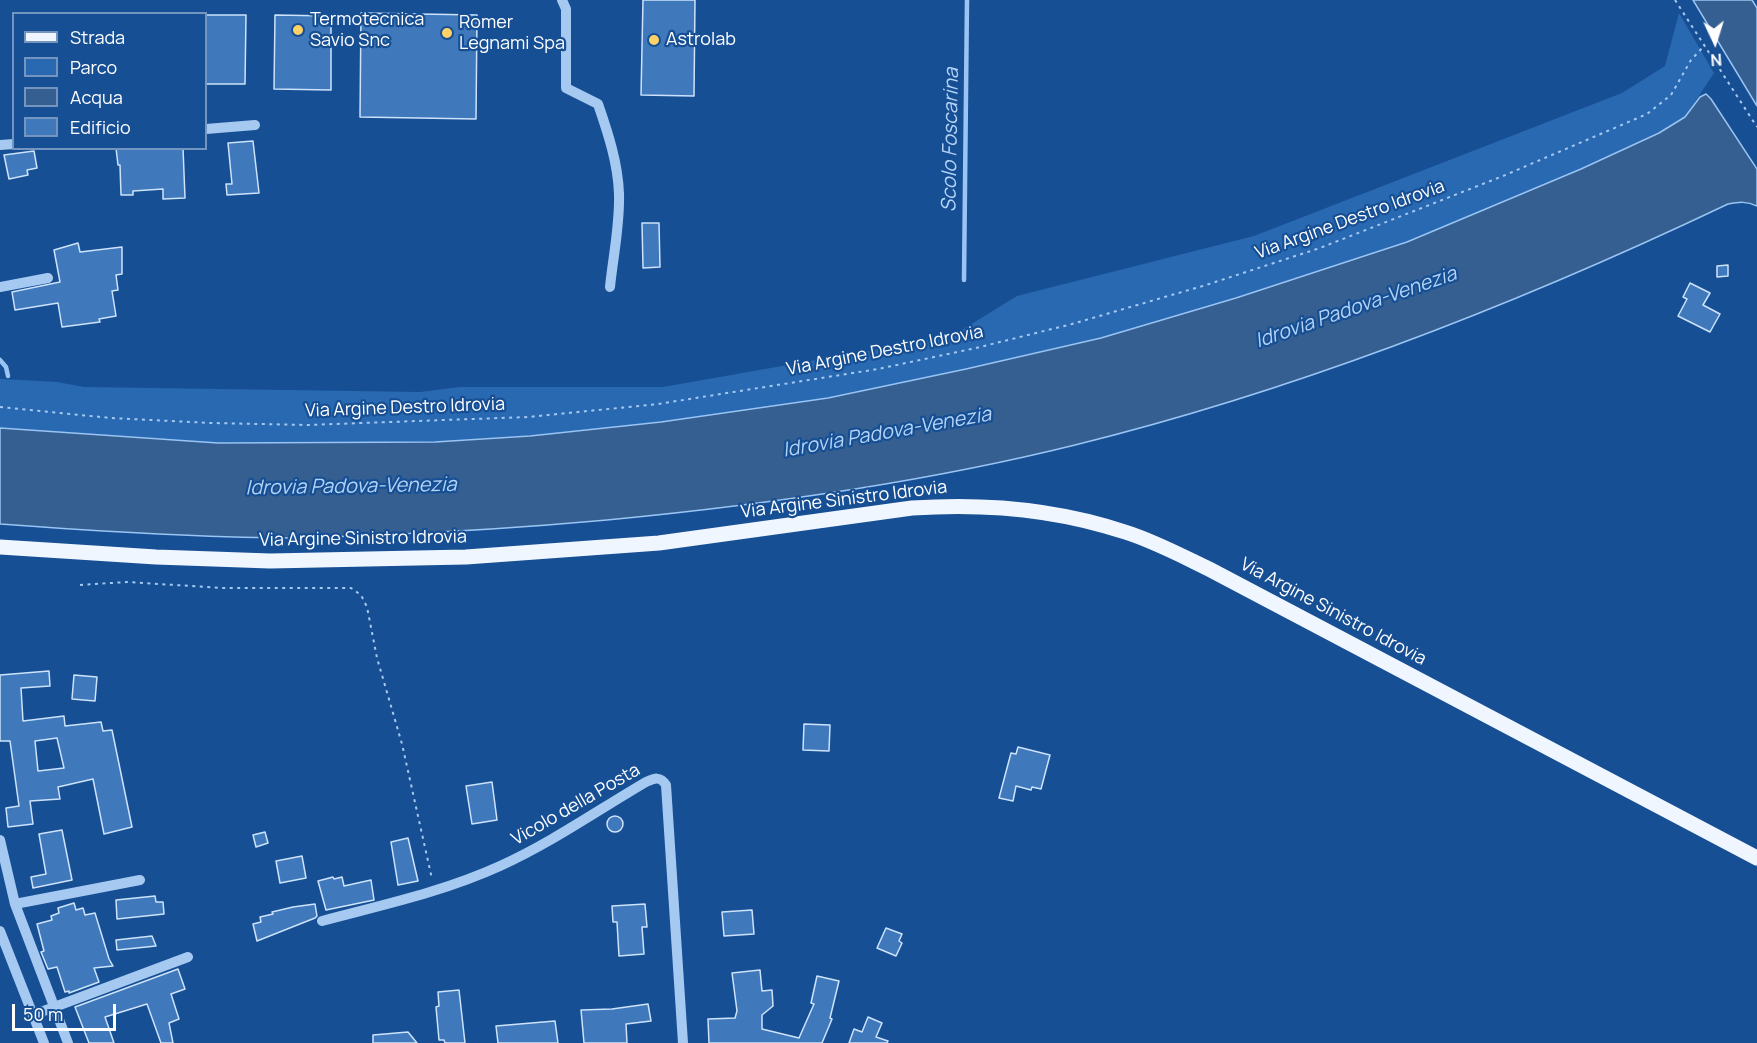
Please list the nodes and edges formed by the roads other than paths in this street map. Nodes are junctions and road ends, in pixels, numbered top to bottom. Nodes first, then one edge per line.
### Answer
1 (562, 0) edge
2 (255, 126) dead end
3 (207, 129) edge
4 (48, 278) dead end
5 (0, 287) edge
6 (610, 287) dead end
7 (0, 547) edge
8 (0, 840) edge
9 (1757, 858) edge
10 (140, 880) dead end
11 (15, 904) junction
12 (322, 921) dead end
13 (0, 931) edge
14 (188, 957) dead end
15 (53, 1007) junction
16 (33, 1015) junction
17 (44, 1043) edge
18 (68, 1043) edge
19 (683, 1043) edge

1 - 6 street
2 - 3 street
4 - 5 street
7 - 9 main road, Via Argine Sinistro Idrovia
8 - 11 street
10 - 11 street
11 - 15 street
12 - 19 street, Vicolo della Posta
13 - 16 street
14 - 15 street
15 - 16 street
15 - 18 street
16 - 17 street

